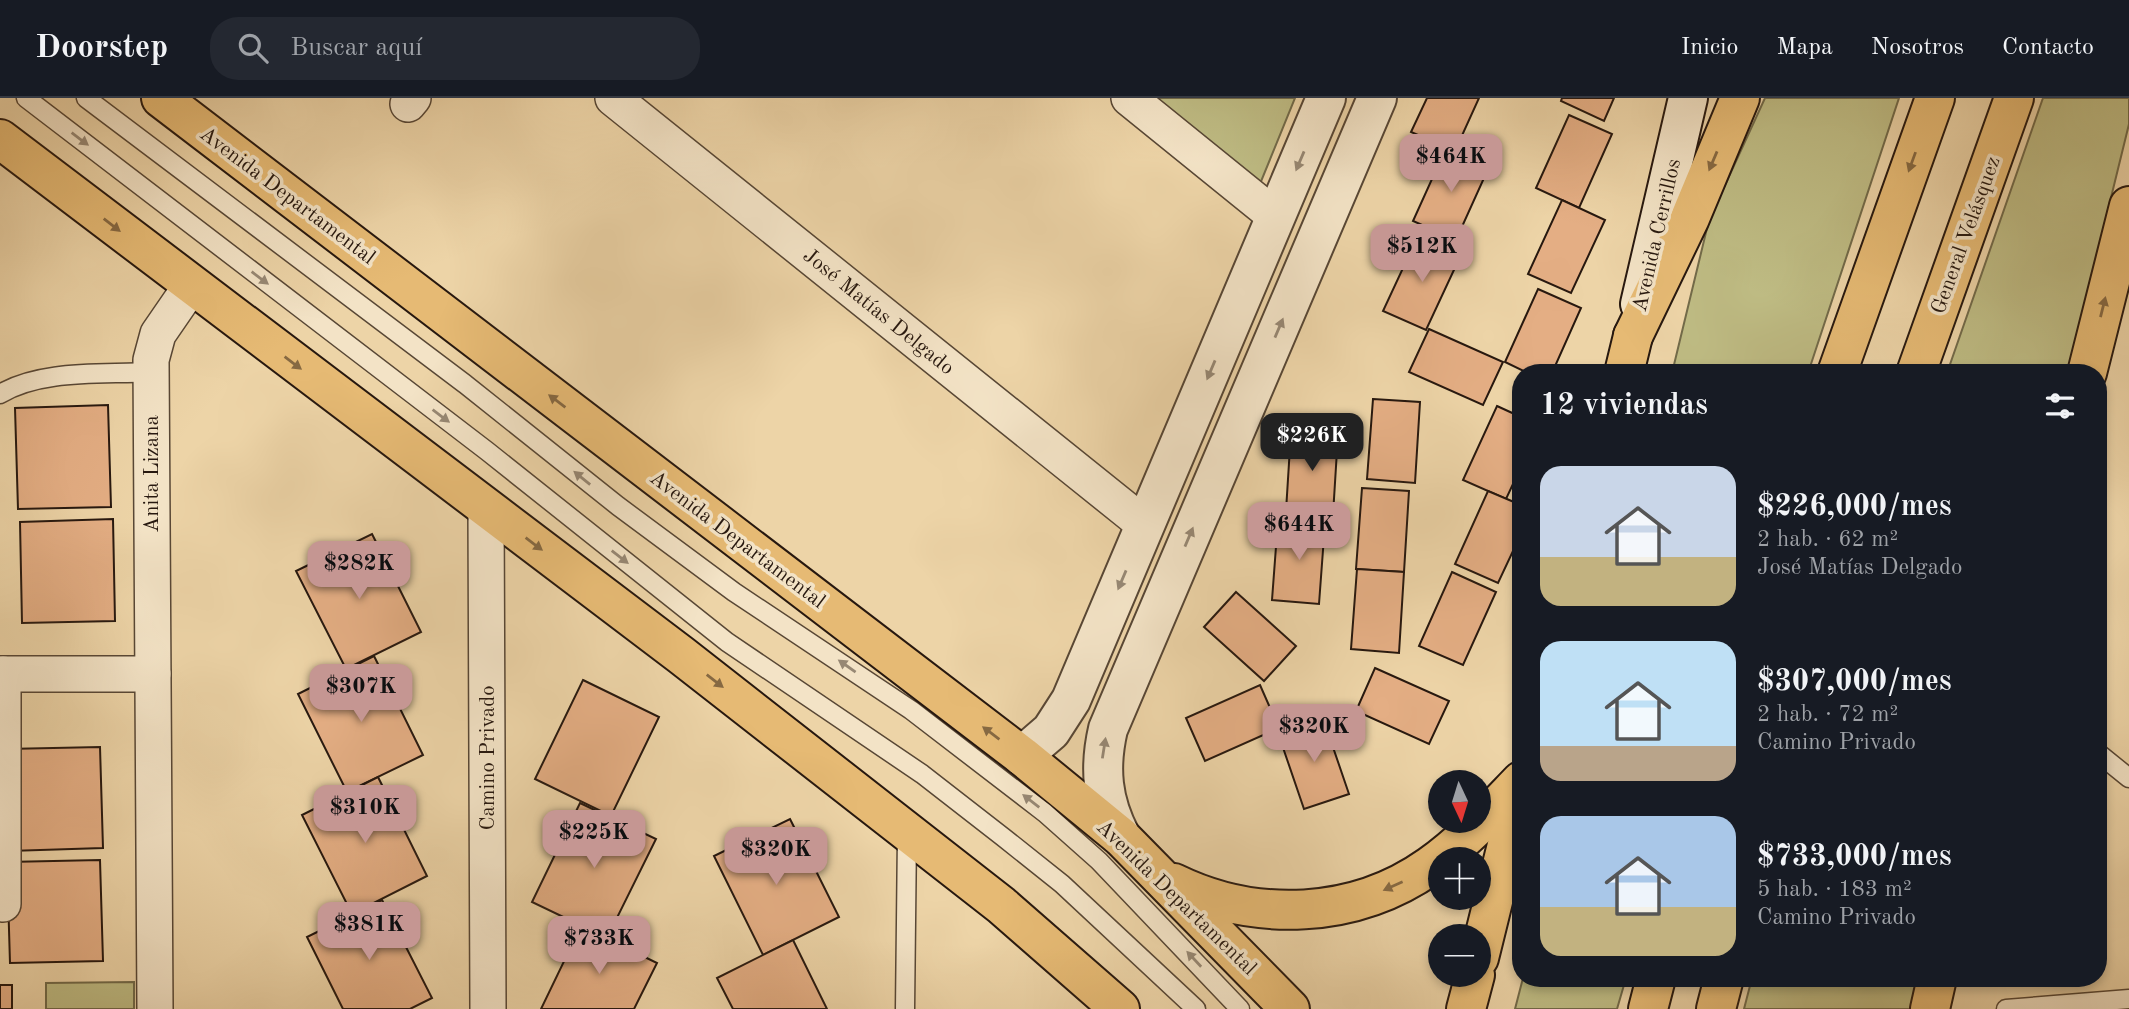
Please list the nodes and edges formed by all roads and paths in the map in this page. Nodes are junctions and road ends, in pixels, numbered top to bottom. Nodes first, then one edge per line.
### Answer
1 (26, 98) edge
2 (86, 98) edge
3 (161, 98) edge
4 (613, 98) edge
5 (1129, 98) edge
6 (1326, 98) edge
7 (1377, 98) edge
8 (1688, 98) edge
9 (1740, 98) edge
10 (1935, 98) edge
11 (2014, 98) edge
12 (0, 139) edge
13 (2129, 206) edge
14 (1276, 216) junction
15 (191, 286) junction
16 (1633, 336) junction
17 (1625, 364) edge
18 (1840, 364) edge
19 (1919, 364) edge
20 (2089, 364) edge
21 (150, 372) junction
22 (0, 394) edge
23 (486, 508) junction
24 (1145, 525) junction
25 (2, 674) edge
26 (153, 674) junction
27 (1022, 756) junction
28 (2107, 761) edge
29 (2129, 778) edge
30 (1512, 790) edge
31 (1512, 824) edge
32 (908, 831) junction
33 (1121, 837) junction
34 (1163, 878) junction
35 (3, 904) dead end
36 (1487, 924) edge
37 (1472, 987) edge
38 (1654, 987) edge
39 (1722, 987) edge
40 (1935, 987) edge
41 (2129, 999) edge
42 (155, 1009) edge
43 (488, 1009) edge
44 (905, 1009) edge
45 (1121, 1009) edge
46 (1196, 1009) edge
47 (1240, 1009) edge
48 (1290, 1009) edge
49 (1466, 1009) edge
50 (1648, 1009) edge
51 (1716, 1009) edge
52 (1930, 1009) edge
53 (2006, 1009) edge

1 -> 46 lane
47 -> 2 lane
27 -> 3 main road, Avenida Departamental
4 - 24 street, José Matías Delgado
5 - 14 street
6 -> 14 street
33 -> 7 street
8 - 16 street, Avenida Cerrillos
9 -> 16 main road
10 -> 18 main road
11 - 19 main road, General Velásquez
12 -> 15 main road
20 -> 13 main road
14 -> 24 street
15 - 21 street, Anita Lizana
15 -> 23 main road
16 - 17 main road, Avenida Cerrillos
21 - 22 lane
21 - 26 street, Anita Lizana
23 -> 32 main road
23 - 43 street, Camino Privado
24 -> 27 street
25 - 26 street
25 - 35 street
26 - 42 street, Anita Lizana
27 - 33 main road, Avenida Departamental
28 - 29 lane
30 -> 34 main road
31 - 36 main road
32 - 44 lane
32 - 45 main road
33 - 34 main road, Avenida Departamental
34 - 48 main road, Avenida Departamental
37 - 49 main road
38 - 50 main road
39 - 51 main road
40 - 52 main road
41 - 53 lane

